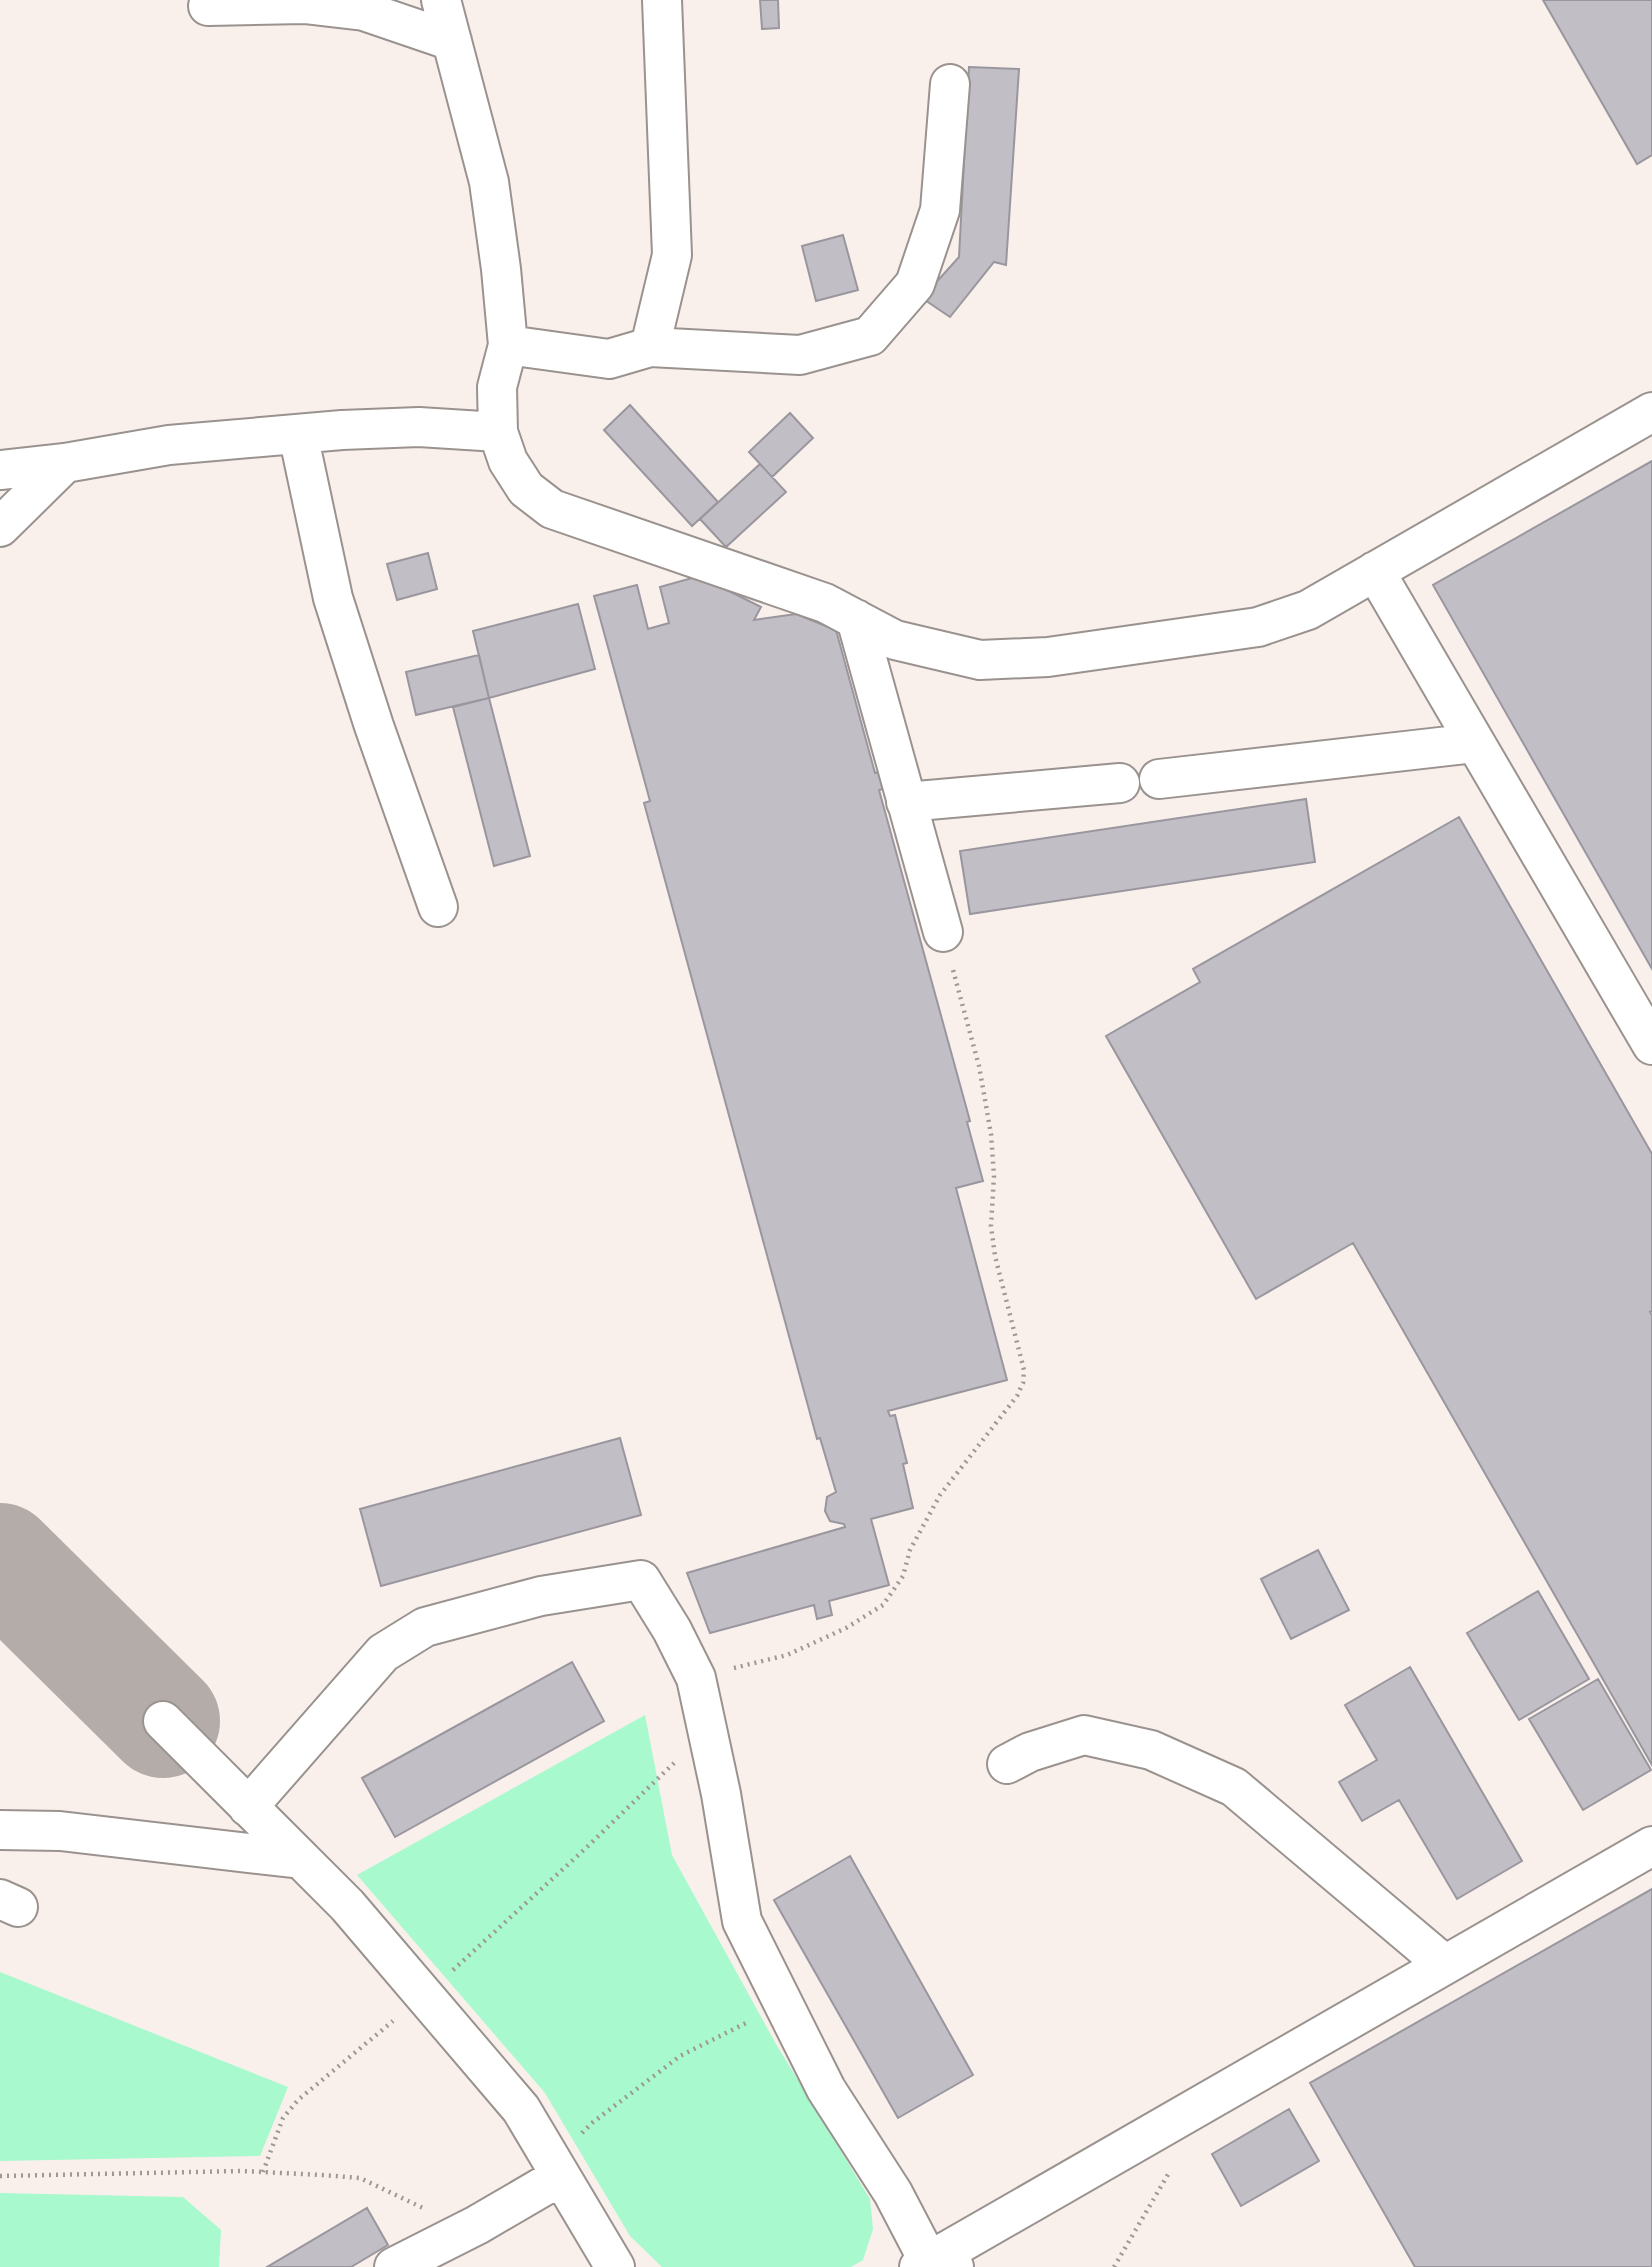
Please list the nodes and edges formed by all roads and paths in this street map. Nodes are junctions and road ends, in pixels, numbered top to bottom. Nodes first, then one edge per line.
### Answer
1 (441, 0) edge
2 (662, 0) edge
3 (208, 6) dead end
4 (452, 41) junction
5 (950, 84) dead end
6 (508, 345) junction
7 (650, 346) junction
8 (1652, 412) edge
9 (498, 432) junction
10 (298, 434) junction
11 (65, 463) junction
12 (0, 470) edge
13 (0, 527) edge
14 (1375, 571) junction
15 (856, 619) junction
16 (1475, 743) junction
17 (1159, 779) dead end
18 (1120, 783) dead end
19 (906, 802) junction
20 (438, 906) dead end
21 (943, 932) joint
22 (1652, 1045) edge
23 (696, 1678) junction
24 (163, 1721) dead end
25 (707, 1731) junction
26 (1007, 1764) dead end
27 (248, 1807) junction
28 (0, 1830) edge
29 (1652, 1846) edge
30 (301, 1859) junction
31 (1444, 1964) junction
32 (424, 1996) junction
33 (784, 2005) junction
34 (1177, 2159) dead end
35 (557, 2170) junction
36 (263, 2172) junction
37 (0, 2176) edge
38 (468, 2230) junction
39 (934, 2265) edge
40 (394, 2267) edge
41 (615, 2267) edge
42 (1114, 2267) edge

1 - 4 street
2 - 7 street
3 - 4 street
4 - 6 street
5 - 7 street
6 - 7 street
6 - 9 street
8 - 14 street
9 - 10 street
9 - 15 street
10 - 11 street
10 - 20 street
11 - 12 street
11 - 13 street
14 - 15 street
14 - 16 street
15 - 19 street
16 - 17 street
16 - 22 street
18 - 19 street
19 - 21 street
21 - 23 path
23 - 25 street
23 - 27 street
24 - 27 street
25 - 32 path
25 - 33 street
26 - 31 street
27 - 30 street
28 - 30 street
29 - 31 street
30 - 32 street
31 - 39 street
32 - 35 street
32 - 36 path
33 - 35 path
33 - 39 street
34 - 42 path
35 - 38 street
35 - 41 street
36 - 37 path
36 - 38 path
38 - 40 street

